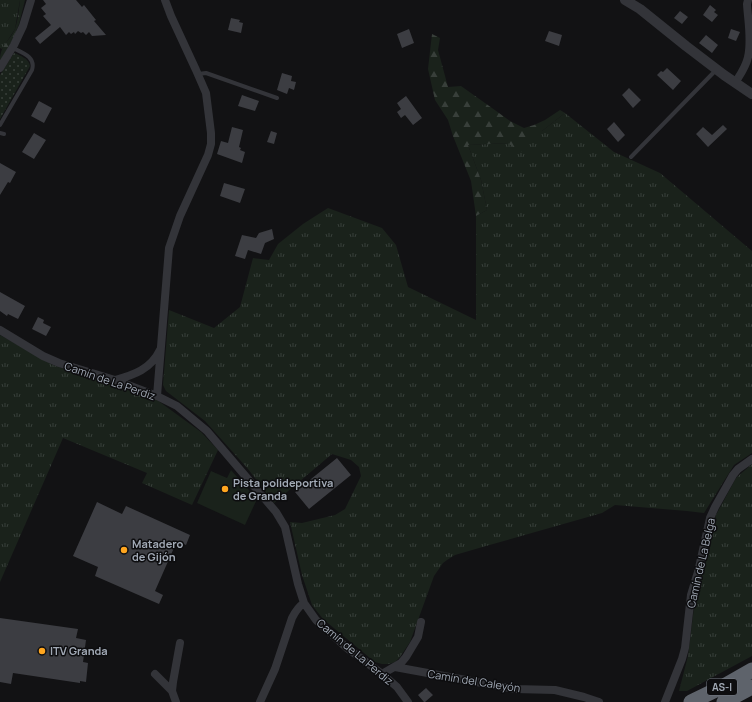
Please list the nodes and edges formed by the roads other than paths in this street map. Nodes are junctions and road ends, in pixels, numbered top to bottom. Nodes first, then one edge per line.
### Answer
1 (31, 0) edge
2 (165, 0) edge
3 (625, 0) edge
4 (748, 0) edge
5 (13, 48) junction
6 (0, 68) edge
7 (717, 70) junction
8 (198, 74) junction
9 (735, 83) junction
10 (752, 94) edge
11 (277, 98) dead end
12 (0, 125) edge
13 (631, 157) dead end
14 (0, 330) edge
15 (161, 345) junction
16 (116, 380) junction
17 (157, 396) junction
18 (752, 459) edge
19 (304, 603) junction
20 (421, 622) dead end
21 (180, 643) dead end
22 (395, 667) junction
23 (752, 670) edge
24 (155, 674) dead end
25 (382, 674) junction
26 (752, 687) edge
27 (172, 691) junction
28 (176, 702) edge
29 (260, 702) edge
30 (408, 702) edge
31 (599, 702) edge
32 (665, 702) edge
33 (691, 702) edge
34 (724, 702) edge

1 - 5 street
2 - 8 street
3 - 7 street
4 - 9 street
5 - 6 street
5 - 12 lane
7 - 9 street
7 - 13 lane
8 - 11 lane
8 - 15 street
9 - 10 street
14 - 16 street, Camín de La Perdiz
15 - 16 street
15 - 17 street
16 - 17 street, Camín de La Perdiz
17 - 19 street, Camín de La Perdiz
18 - 32 street, Camín de La Belga
19 - 25 street, Camín de La Perdiz
19 - 29 street
20 - 22 street
21 - 27 street
22 - 25 street
22 - 31 street, Camín del Caleyón
23 - 33 highway, AS-I
24 - 27 street
25 - 30 street, Camín de La Perdiz
26 - 34 highway, AS-I
27 - 28 street

